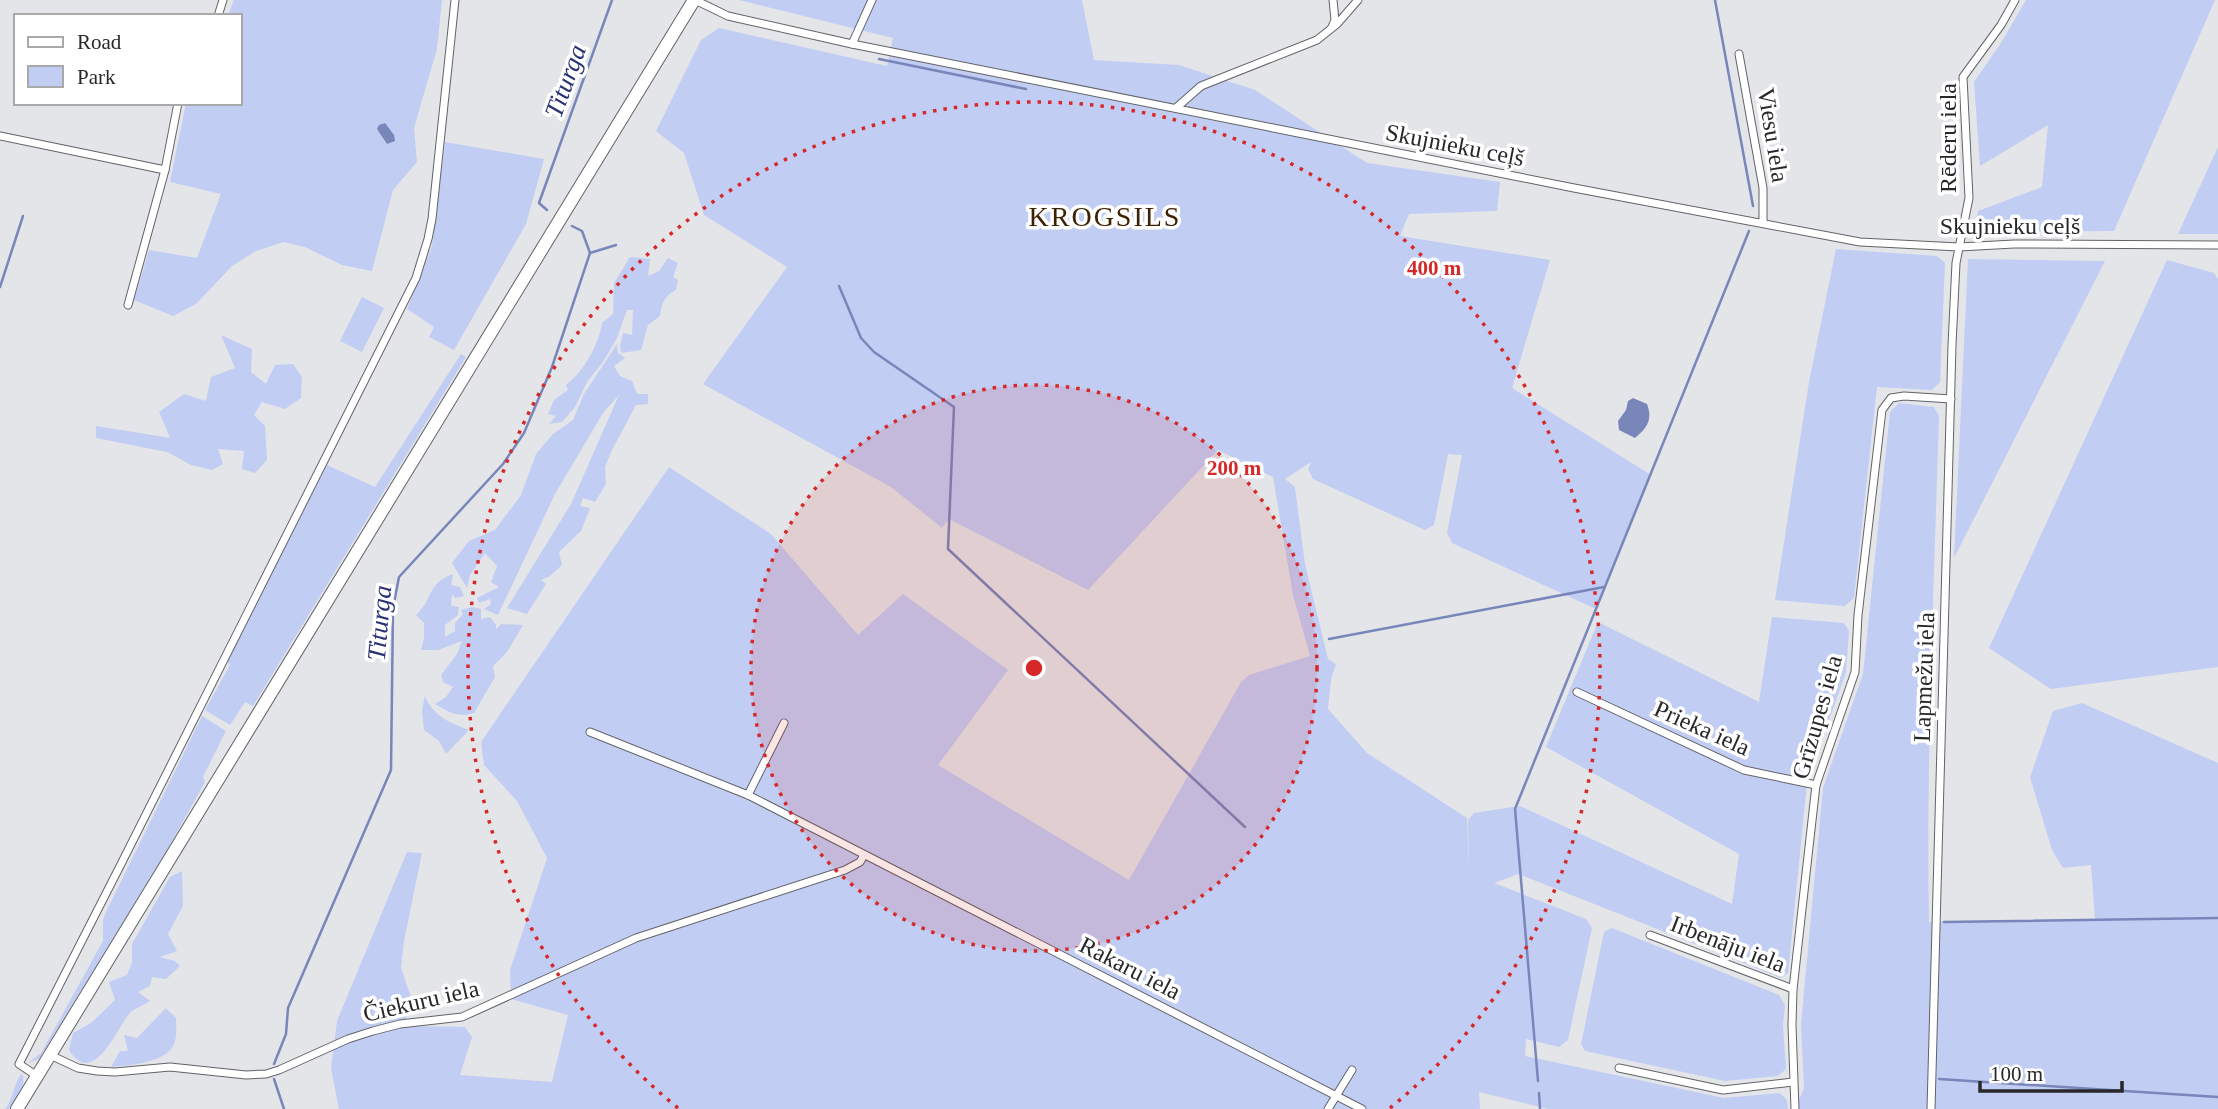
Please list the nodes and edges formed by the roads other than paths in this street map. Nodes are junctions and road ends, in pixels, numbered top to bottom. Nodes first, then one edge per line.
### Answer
1 (456, 0) edge
2 (694, 0) edge
3 (872, 0) edge
4 (1333, 0) edge
5 (1358, 0) edge
6 (2015, 0) edge
7 (1331, 29) junction
8 (852, 44) junction
9 (1739, 54) dead end
10 (177, 105) edge
11 (1176, 108) junction
12 (0, 136) edge
13 (164, 170) junction
14 (1763, 223) junction
15 (2218, 245) edge
16 (1959, 247) junction
17 (128, 305) dead end
18 (1951, 399) junction
19 (1577, 692) dead end
20 (784, 723) dead end
21 (590, 732) dead end
22 (1815, 785) junction
23 (748, 795) junction
24 (864, 855) junction
25 (1650, 935) dead end
26 (1793, 989) junction
27 (50, 1055) junction
28 (1619, 1068) dead end
29 (1352, 1070) dead end
30 (37, 1076) junction
31 (1793, 1082) junction
32 (1336, 1095) junction
33 (17, 1109) edge
34 (1328, 1109) edge
35 (1363, 1109) edge
36 (1795, 1109) edge
37 (1931, 1109) edge

1 - 30 street
2 - 8 street, Skujnieku ceļš
2 - 27 main road
3 - 8 street
4 - 7 street
5 - 7 street
6 - 16 street, Rēderu iela
7 - 11 street
8 - 11 street, Skujnieku ceļš
9 - 14 street, Viesu iela
10 - 13 street
11 - 14 street, Skujnieku ceļš
12 - 13 street
13 - 17 street
14 - 16 street, Skujnieku ceļš
15 - 16 street, Skujnieku ceļš
16 - 18 street, Lapmežu iela
18 - 22 street, Grīzupes iela
18 - 37 street, Lapmežu iela
19 - 22 street, Prieka iela
20 - 23 street
21 - 23 street, Rakaru iela
22 - 26 street, Grīzupes iela
23 - 24 street, Rakaru iela
24 - 27 street, Čiekuru iela
24 - 32 street, Rakaru iela
25 - 26 street, Irbenāju iela
26 - 31 street, Grīzupes iela
27 - 30 main road
28 - 31 street
29 - 32 street
30 - 33 main road
31 - 36 street, Grīzupes iela
32 - 34 street
32 - 35 street, Rakaru iela

